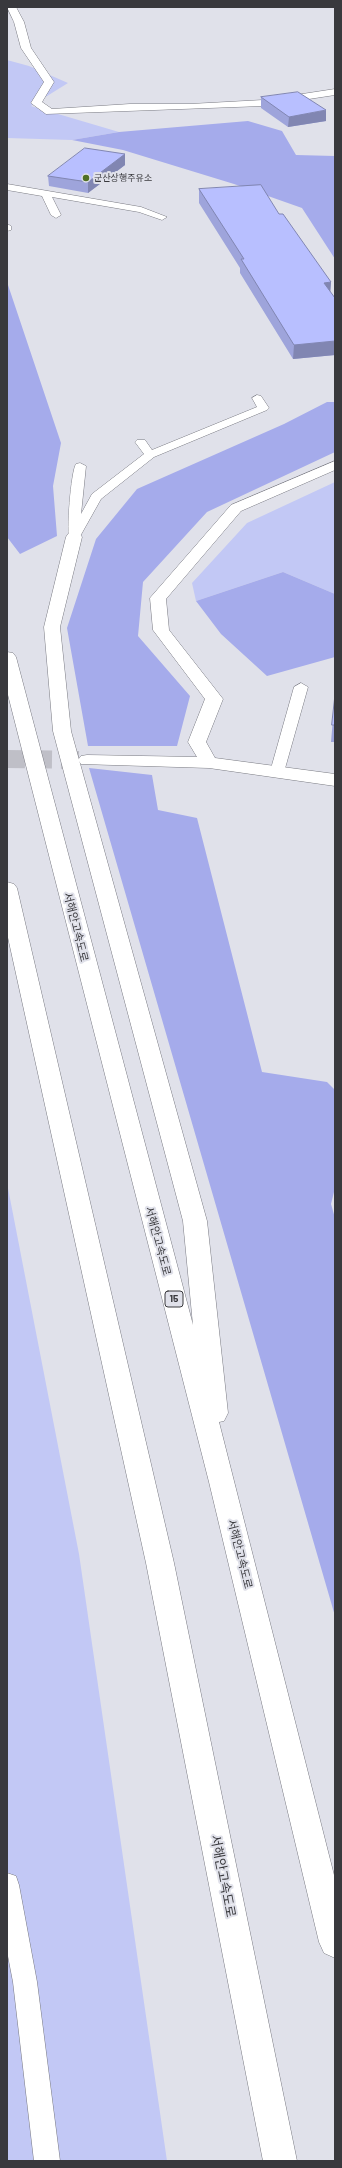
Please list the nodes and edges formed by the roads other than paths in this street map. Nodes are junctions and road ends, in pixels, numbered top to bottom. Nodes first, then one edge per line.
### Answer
1 (11, 7) edge
2 (335, 92) edge
3 (7, 186) edge
4 (45, 193) junction
5 (108, 204) junction
6 (56, 215) dead end
7 (113, 215) dead end
8 (162, 217) dead end
9 (257, 398) dead end
10 (210, 415) dead end
11 (216, 427) junction
12 (163, 434) dead end
13 (141, 442) dead end
14 (169, 446) junction
15 (150, 455) junction
16 (335, 465) edge
17 (80, 466) dead end
18 (74, 537) junction
19 (7, 657) edge
20 (301, 687) dead end
21 (87, 760) tunnel mouth
22 (209, 763) junction
23 (277, 772) junction
24 (335, 780) edge
25 (7, 888) edge
26 (222, 1482) junction
27 (7, 1885) edge
28 (335, 1942) edge
29 (47, 2161) edge
30 (280, 2161) edge

1 - 2 main road
3 - 4 lane
4 - 5 lane
4 - 6 lane
5 - 7 lane
5 - 8 lane
9 - 11 lane
10 - 11 lane
11 - 14 lane
12 - 14 lane
13 - 15 lane
14 - 15 lane
15 - 18 lane
16 - 22 main road
17 - 18 lane
18 - 26 main road
19 - 26 main road, 서해안고속도로 / 15
20 - 23 lane
21 - 22 main road
22 - 23 main road
23 - 24 main road
25 - 30 main road, 서해안고속도로
26 - 28 main road, 서해안고속도로 / 15
27 - 29 lane

